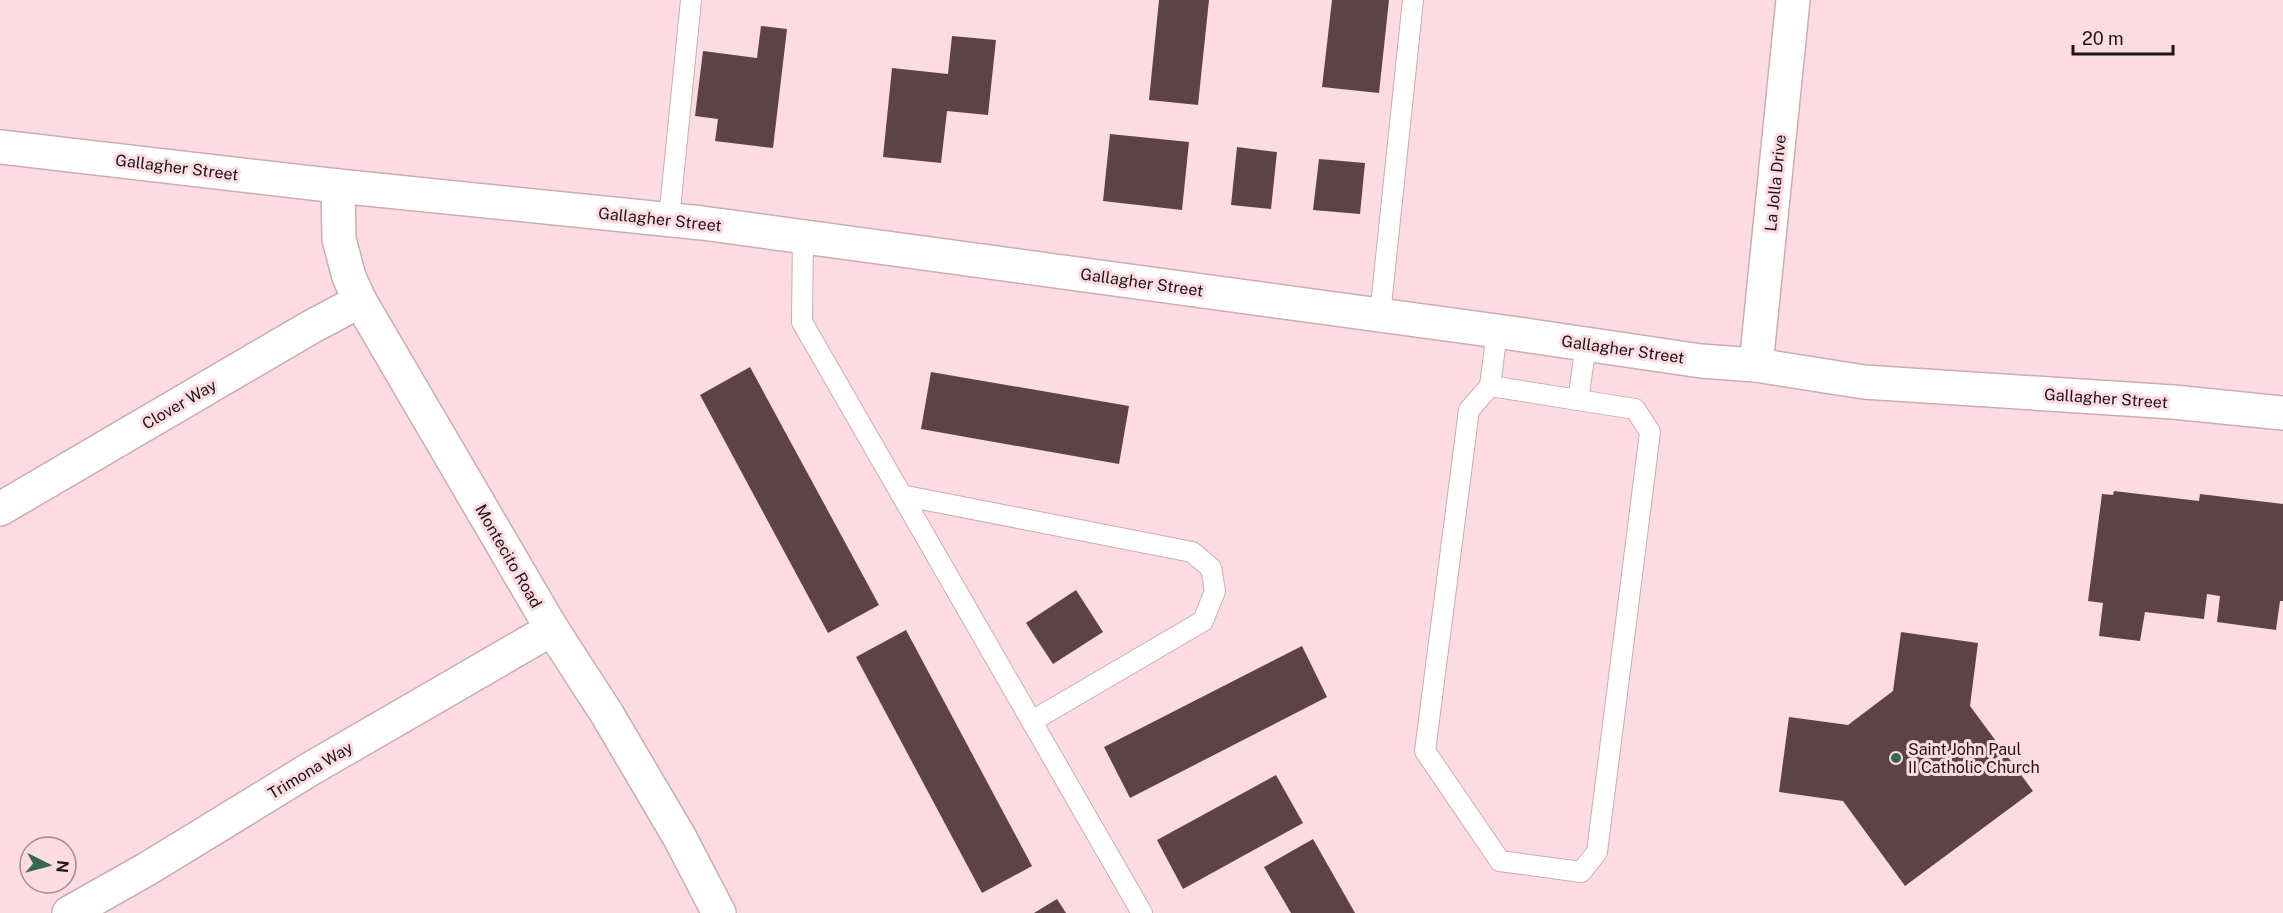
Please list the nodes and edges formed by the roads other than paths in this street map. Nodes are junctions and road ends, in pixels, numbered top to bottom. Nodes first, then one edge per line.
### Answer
1 (691, 0) edge
2 (1413, 0) edge
3 (1793, 0) edge
4 (0, 147) edge
5 (338, 186) junction
6 (669, 219) junction
7 (803, 236) junction
8 (360, 301) junction
9 (1380, 315) junction
10 (1497, 331) junction
11 (1586, 344) junction
12 (1756, 365) junction
13 (1490, 386) junction
14 (1578, 400) junction
15 (2283, 413) edge
16 (901, 495) junction
17 (0, 509) edge
18 (552, 629) junction
19 (1032, 721) junction
20 (69, 913) edge
21 (719, 913) edge
22 (1142, 913) edge

1 - 6 lane
2 - 9 lane
3 - 12 street, La Jolla Drive
4 - 5 street, Gallagher Street
5 - 6 street, Gallagher Street
5 - 8 street, Montecito Road
6 - 7 street, Gallagher Street
7 - 9 street, Gallagher Street
7 - 16 lane
8 - 17 street, Clover Way
8 - 18 street, Montecito Road
9 - 10 street, Gallagher Street
10 - 11 street, Gallagher Street
10 - 13 lane
11 - 12 street, Gallagher Street
11 - 14 lane
12 - 15 street, Gallagher Street
13 - 14 lane
13 - 14 lane
16 - 19 lane
16 - 19 lane
18 - 20 street, Trimona Way
18 - 21 street, Montecito Road
19 - 22 lane

